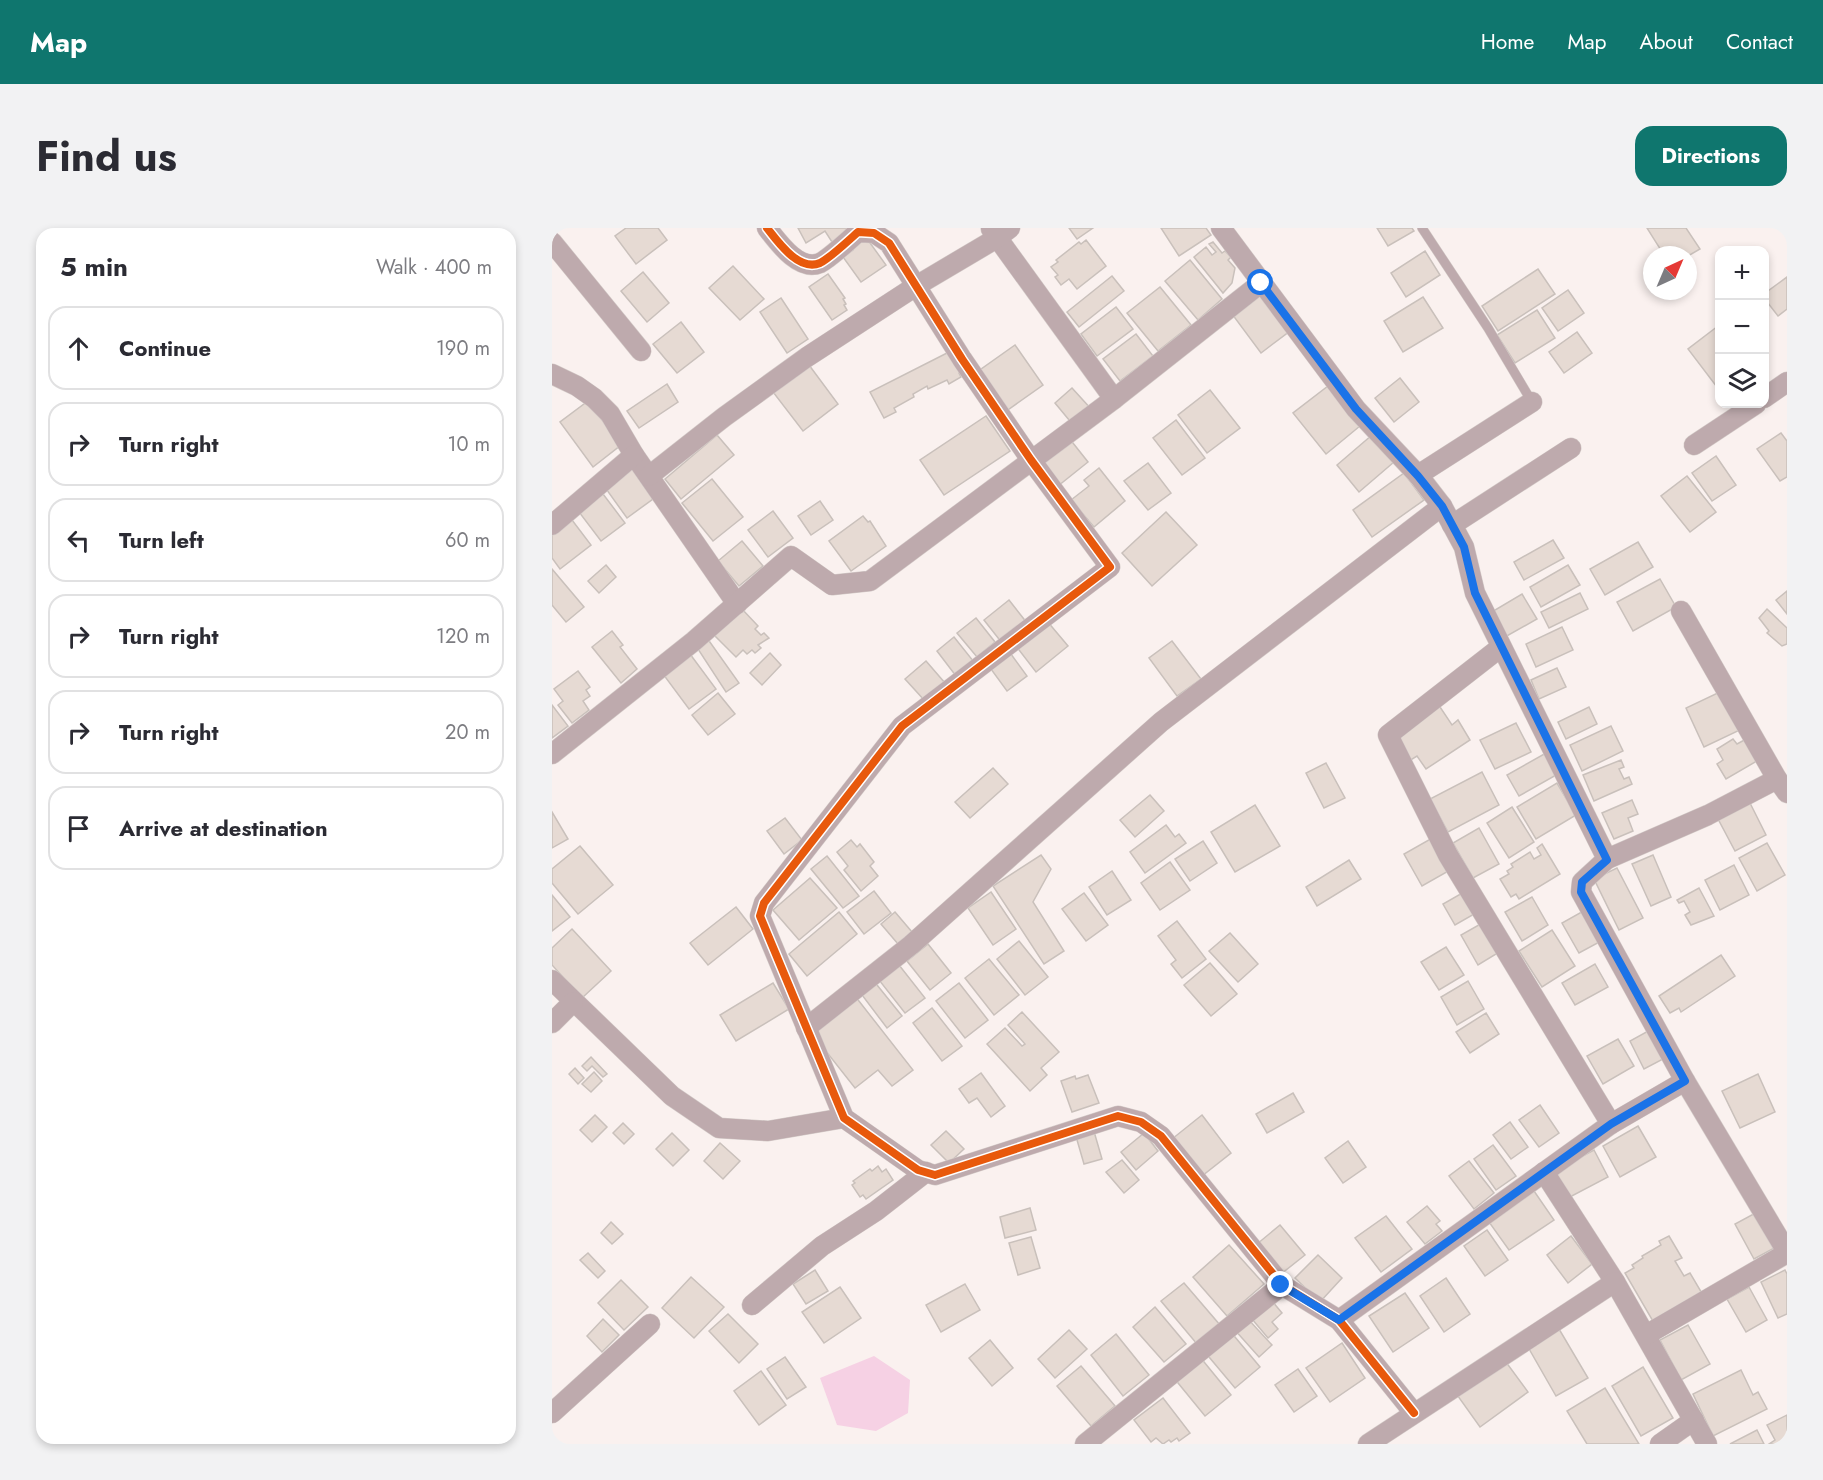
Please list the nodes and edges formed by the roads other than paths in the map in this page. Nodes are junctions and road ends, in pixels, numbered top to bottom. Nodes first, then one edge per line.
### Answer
1 (767, 228) edge
2 (1221, 228) edge
3 (1422, 228) edge
4 (999, 231) edge
5 (552, 242) edge
6 (1261, 283) junction
7 (916, 286) junction
8 (641, 351) dead end
9 (552, 374) edge
10 (1787, 382) edge
11 (1769, 395) edge
12 (1114, 399) junction
13 (1532, 402) joint
14 (1750, 408) edge
15 (1694, 445) dead end
16 (1571, 448) dead end
17 (634, 456) junction
18 (1031, 460) junction
19 (1418, 476) junction
20 (649, 477) junction
21 (1442, 506) junction
22 (552, 525) edge
23 (1452, 525) junction
24 (737, 604) junction
25 (1681, 611) dead end
26 (1501, 647) junction
27 (552, 754) edge
28 (1782, 786) edge
29 (1607, 860) junction
30 (552, 980) edge
31 (573, 1002) junction
32 (552, 1023) edge
33 (806, 1028) junction
34 (1685, 1081) junction
35 (844, 1118) junction
36 (1611, 1124) junction
37 (926, 1172) junction
38 (1544, 1172) junction
39 (1787, 1252) edge
40 (1615, 1282) junction
41 (1281, 1285) junction
42 (752, 1305) dead end
43 (1339, 1320) junction
44 (650, 1324) dead end
45 (1646, 1335) junction
46 (552, 1413) edge
47 (1414, 1413) junction
48 (1694, 1420) junction
49 (1085, 1444) edge
50 (1368, 1444) edge
51 (1660, 1444) edge
52 (1707, 1444) edge

1 - 7 street
2 - 6 street
3 - 13 lane
4 - 7 street
4 - 12 street
5 - 8 street
6 - 12 street
6 - 19 street
7 - 18 street
7 - 20 street
9 - 17 street
10 - 11 street
12 - 18 street
13 - 19 street
14 - 15 street
16 - 23 street
17 - 20 street
17 - 22 street
18 - 24 street
18 - 33 street
19 - 21 street
20 - 24 street
21 - 23 street
21 - 33 street
23 - 26 street
24 - 27 street
25 - 28 street
26 - 29 street
26 - 36 street
28 - 29 street
29 - 34 street
30 - 31 street
31 - 32 street
31 - 35 street
33 - 35 street
34 - 36 street
34 - 39 street
35 - 37 street
36 - 38 street
37 - 41 street
37 - 42 street
38 - 40 street
38 - 43 street
39 - 45 street
40 - 45 street
40 - 47 street
41 - 43 street
41 - 49 street
43 - 47 street
44 - 46 street
45 - 48 street
47 - 50 street
48 - 51 street
48 - 52 street

